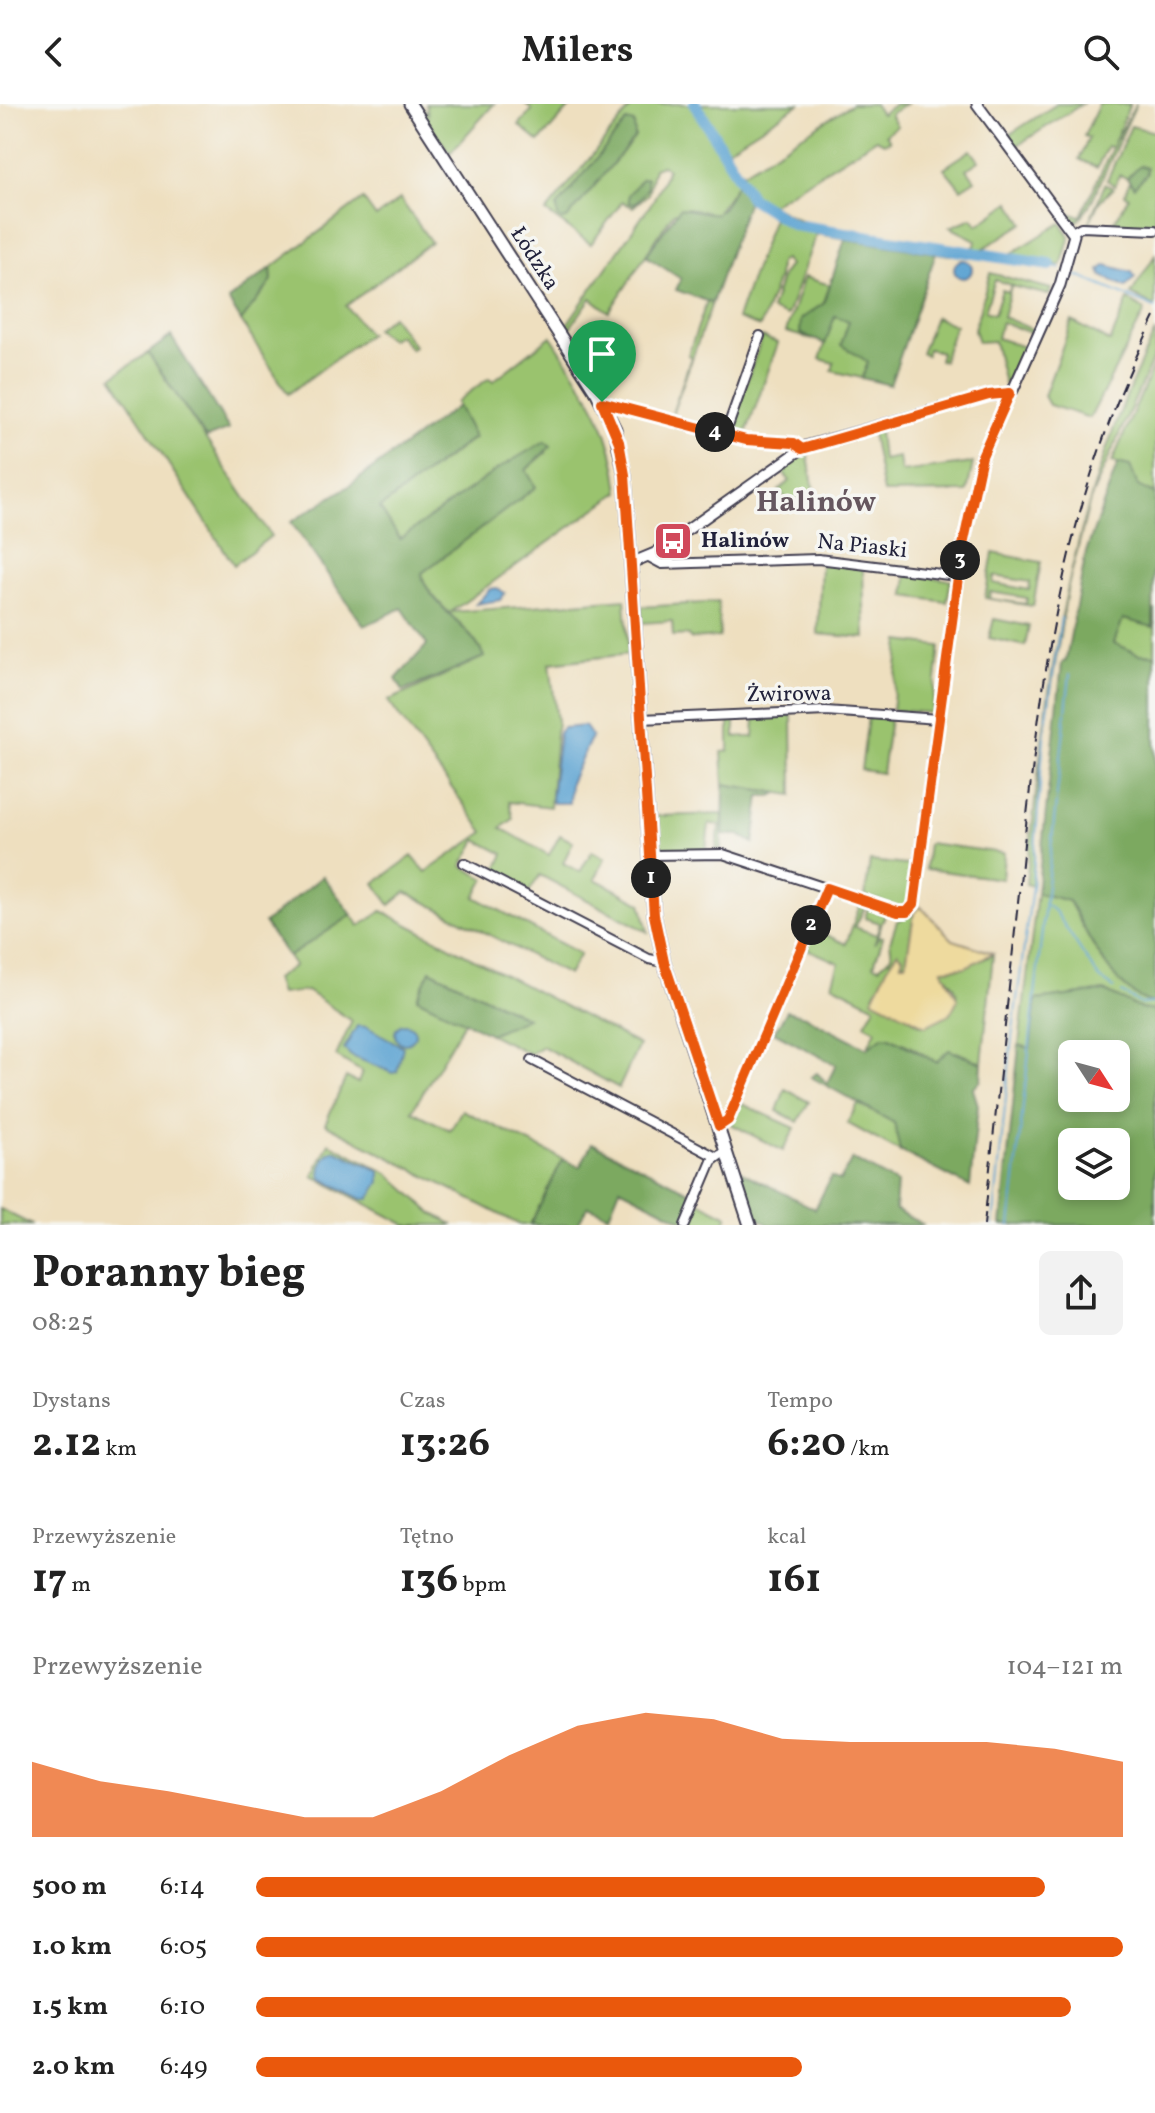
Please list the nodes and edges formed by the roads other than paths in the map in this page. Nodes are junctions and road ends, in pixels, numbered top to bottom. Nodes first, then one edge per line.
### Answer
1 (410, 104) edge
2 (977, 104) edge
3 (1077, 229) junction
4 (1155, 230) edge
5 (760, 336) dead end
6 (1005, 394) junction
7 (602, 402) junction
8 (725, 435) junction
9 (802, 449) junction
10 (652, 555) junction
11 (631, 563) junction
12 (957, 576) junction
13 (641, 719) junction
14 (938, 719) junction
15 (650, 855) junction
16 (464, 863) dead end
17 (827, 888) junction
18 (664, 962) junction
19 (532, 1060) dead end
20 (719, 1126) junction
21 (722, 1155) junction
22 (685, 1225) edge
23 (750, 1225) edge

1 - 7 main road, Łódzka
2 - 3 street
3 - 4 street
3 - 6 street
5 - 8 street
6 - 9 street
6 - 12 street
7 - 8 street
7 - 11 main road, Łódzka
8 - 9 street
9 - 10 street
10 - 11 street
10 - 12 street, Na Piaski
11 - 13 main road, Łódzka
12 - 14 street
13 - 14 street, Żwirowa
13 - 15 main road, Łódzka
14 - 17 street
15 - 17 street
15 - 18 main road, Łódzka
16 - 18 street
17 - 20 street
18 - 20 main road, Łódzka
19 - 21 street
20 - 21 main road, Łódzka
21 - 22 street
21 - 23 main road, Łódzka

